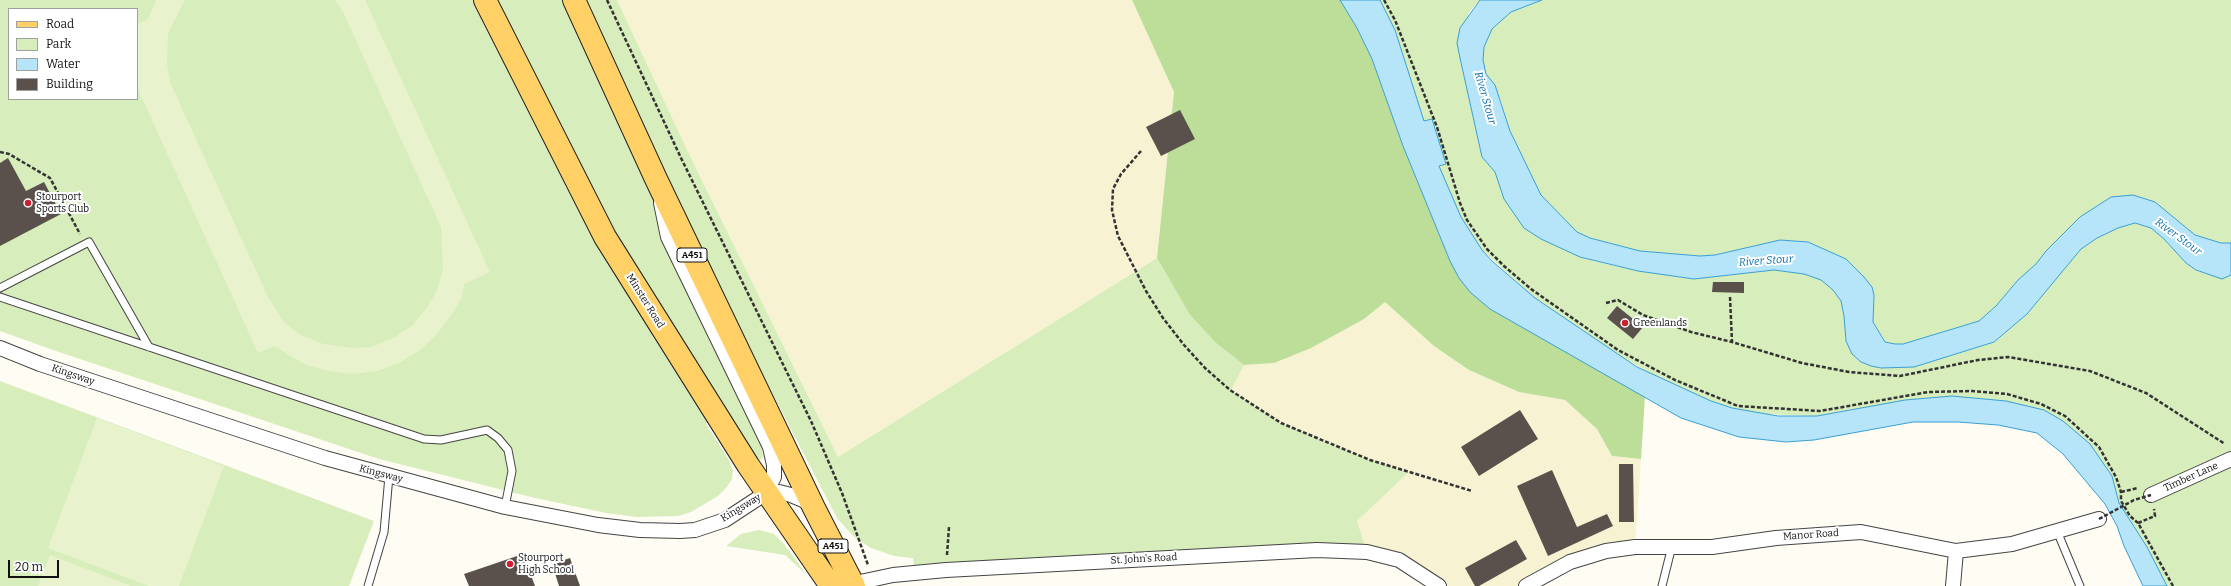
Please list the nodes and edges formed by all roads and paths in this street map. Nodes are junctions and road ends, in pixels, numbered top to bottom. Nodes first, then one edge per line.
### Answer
1 (485, 0) edge
2 (574, 0) edge
3 (607, 0) edge
4 (1384, 0) edge
5 (1141, 151) dead end
6 (0, 152) edge
7 (656, 179) junction
8 (85, 244) junction
9 (0, 288) edge
10 (0, 297) edge
11 (1730, 297) dead end
12 (1606, 302) dead end
13 (1732, 342) junction
14 (149, 347) junction
15 (0, 348) edge
16 (2231, 447) edge
17 (2231, 459) edge
18 (389, 476) junction
19 (1472, 492) dead end
20 (766, 493) junction
21 (2151, 495) junction
22 (505, 507) junction
23 (814, 508) junction
24 (2099, 519) joint
25 (2138, 523) junction
26 (949, 527) dead end
27 (2057, 531) junction
28 (1672, 546) junction
29 (1956, 551) junction
30 (946, 570) junction
31 (855, 584) edge
32 (368, 586) edge
33 (830, 586) edge
34 (1439, 586) edge
35 (1527, 586) edge
36 (1662, 586) edge
37 (1953, 586) edge
38 (2080, 586) edge
39 (2173, 586) edge

1 - 20 main road, Minster Road / A451
2 - 7 main road, A451
3 - 31 path
4 - 25 path
5 - 19 path
6 - 8 path
7 - 20 street
7 - 23 main road, A451
8 - 9 lane
8 - 14 lane
10 - 14 lane
11 - 13 path
12 - 13 path
13 - 16 path
14 - 22 lane
15 - 18 street, Kingsway
17 - 21 street, Timber Lane
18 - 22 street, Kingsway
18 - 32 lane
20 - 22 street, Kingsway
20 - 23 street
20 - 33 main road, Minster Road / A451
21 - 24 path, bridge
21 - 25 path
23 - 31 main road, A451
24 - 27 street, Manor Road
25 - 39 path
26 - 30 path
27 - 29 street, Manor Road
27 - 38 lane
28 - 29 street, Manor Road
28 - 35 street, Manor Road
28 - 36 lane
29 - 37 street
30 - 31 street, St. John's Road
30 - 34 street, St. John's Road

